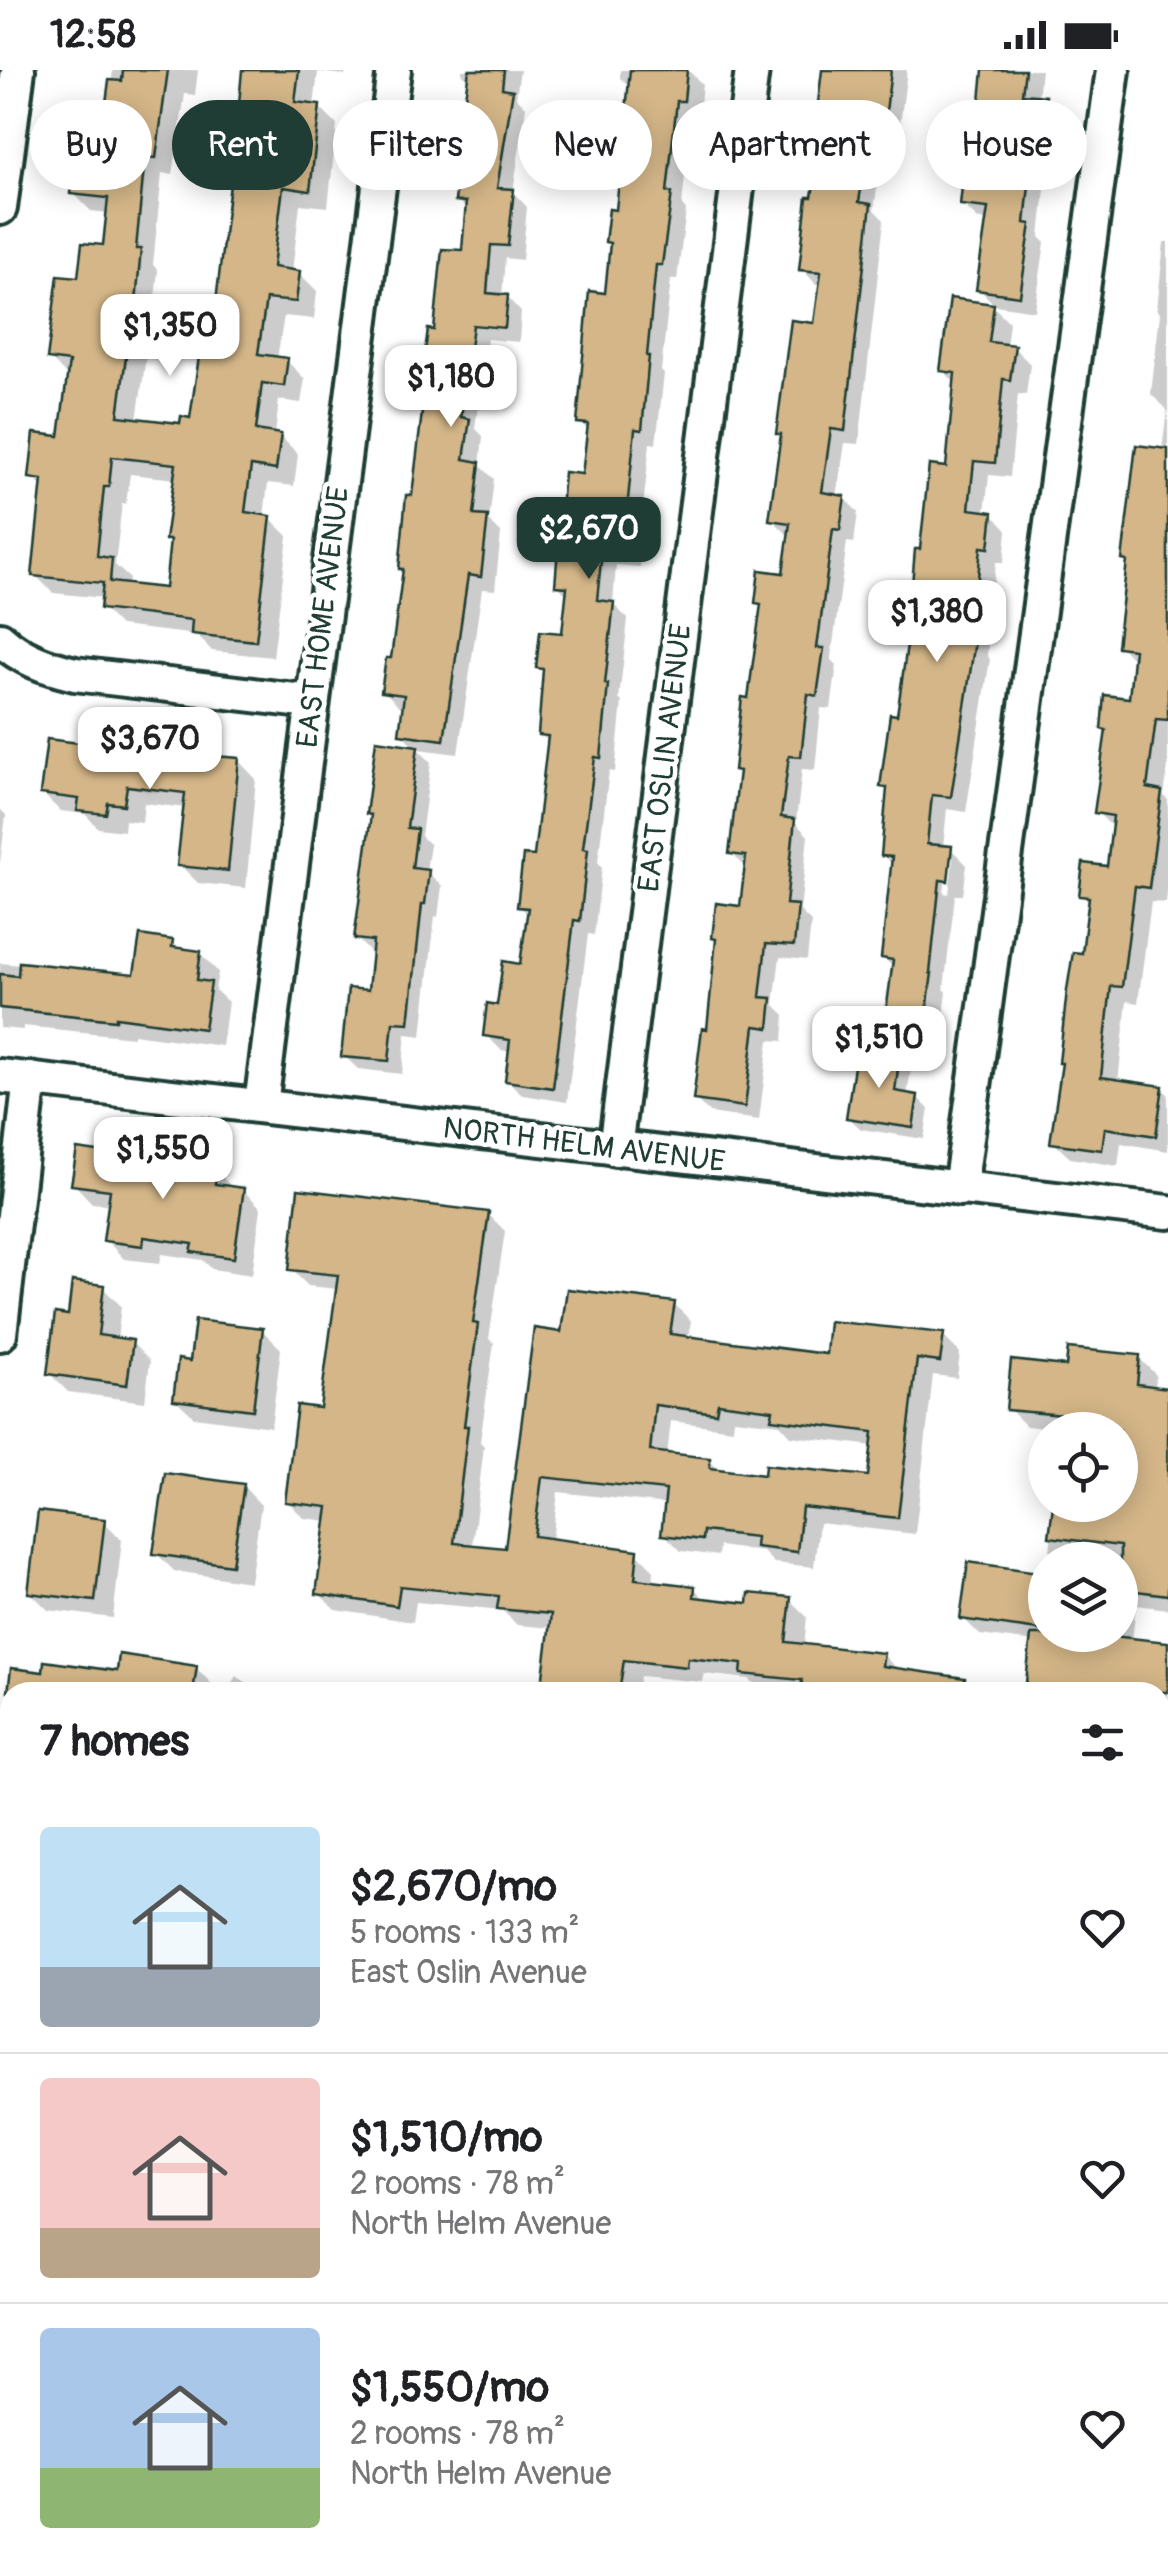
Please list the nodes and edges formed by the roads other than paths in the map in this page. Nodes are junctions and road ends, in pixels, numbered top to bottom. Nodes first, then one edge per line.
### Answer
1 (18, 70) edge
2 (394, 70) edge
3 (752, 70) edge
4 (1113, 70) edge
5 (0, 208) edge
6 (0, 638) edge
7 (312, 702) junction
8 (15, 1077) edge
9 (262, 1105) junction
10 (615, 1149) junction
11 (960, 1189) junction
12 (1168, 1212) edge
13 (0, 1334) edge

1 - 5 street
2 - 7 street, EAST HOME AVENUE
3 - 10 street, EAST OSLIN AVENUE
4 - 11 street
6 - 7 street
7 - 9 street, EAST HOME AVENUE
8 - 9 street, NORTH HELM AVENUE
8 - 13 street
9 - 10 street, NORTH HELM AVENUE
10 - 11 street, NORTH HELM AVENUE
11 - 12 street, NORTH HELM AVENUE

